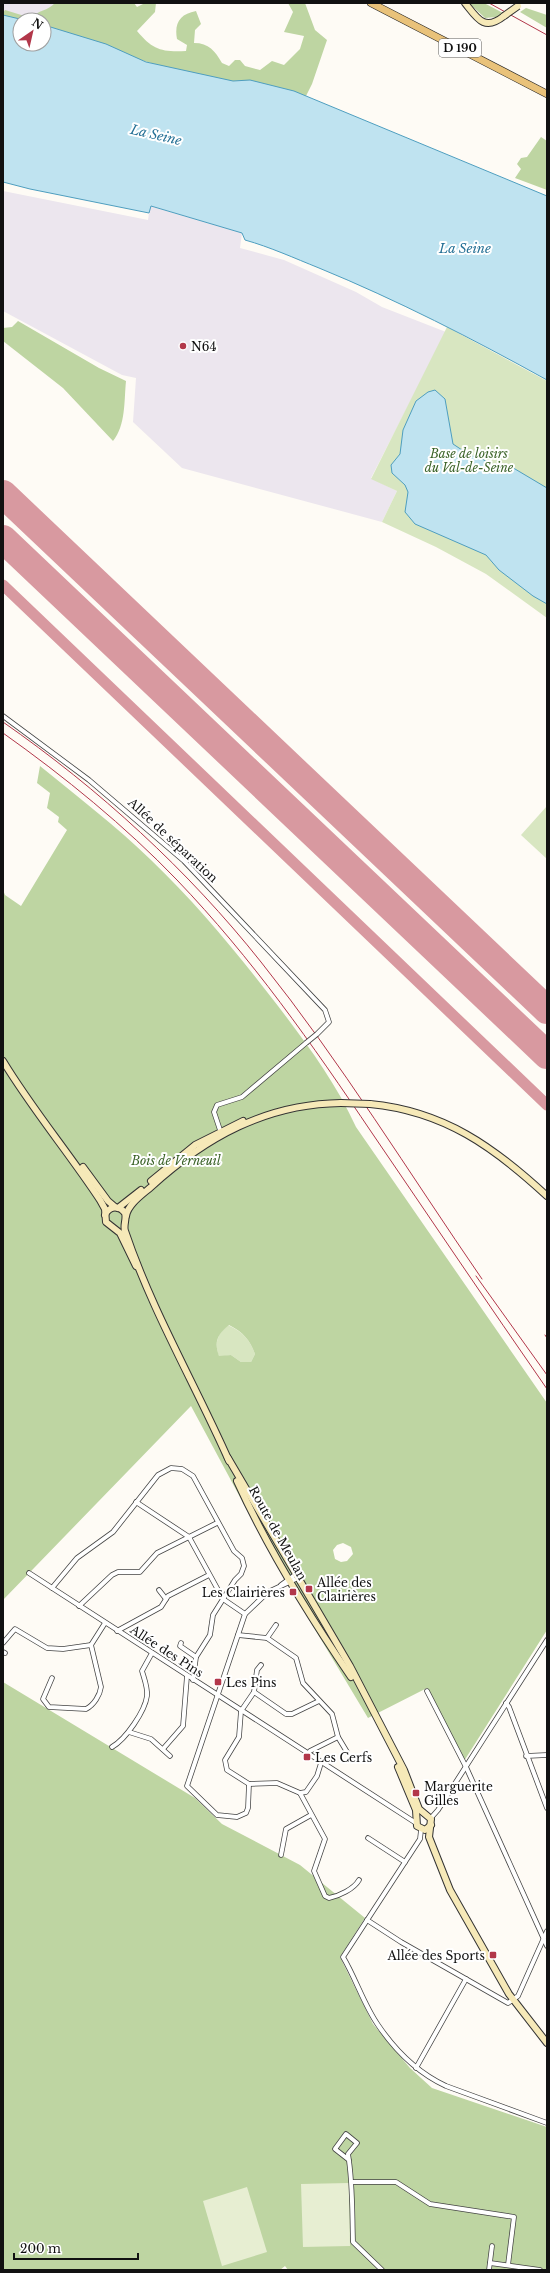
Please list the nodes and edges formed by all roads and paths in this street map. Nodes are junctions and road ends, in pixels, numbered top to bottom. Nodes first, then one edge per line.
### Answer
1 (371, 3) edge
2 (465, 3) edge
3 (520, 4) edge
4 (547, 94) edge
5 (3, 716) edge
6 (3, 1061) edge
7 (53, 1131) junction
8 (221, 1133) junction
9 (547, 1196) edge
10 (117, 1208) junction
11 (105, 1215) junction
12 (126, 1219) junction
13 (113, 1228) junction
14 (159, 1313) junction
15 (228, 1458) junction
16 (136, 1502) junction
17 (217, 1523) junction
18 (189, 1537) junction
19 (29, 1573) dead end
20 (209, 1575) junction
21 (297, 1576) junction
22 (291, 1580) junction
23 (52, 1588) junction
24 (158, 1590) dead end
25 (166, 1599) junction
26 (223, 1599) junction
27 (79, 1606) junction
28 (245, 1614) junction
29 (105, 1623) junction
30 (276, 1625) dead end
31 (117, 1631) junction
32 (238, 1635) junction
33 (268, 1638) junction
34 (547, 1640) edge
35 (3, 1642) edge
36 (180, 1643) dead end
37 (91, 1644) junction
38 (152, 1653) junction
39 (196, 1657) junction
40 (261, 1665) dead end
41 (187, 1676) junction
42 (52, 1678) dead end
43 (193, 1680) junction
44 (427, 1691) dead end
45 (254, 1692) junction
46 (218, 1696) junction
47 (366, 1698) junction
48 (319, 1701) junction
49 (506, 1703) junction
50 (241, 1711) junction
51 (129, 1732) junction
52 (338, 1737) junction
53 (389, 1741) junction
54 (112, 1747) dead end
55 (163, 1749) junction
56 (347, 1752) dead end
57 (308, 1754) junction
58 (547, 1755) edge
59 (170, 1756) dead end
60 (526, 1756) junction
61 (321, 1762) junction
62 (466, 1767) junction
63 (249, 1784) junction
64 (300, 1793) junction
65 (547, 1808) edge
66 (311, 1815) junction
67 (429, 1819) junction
68 (417, 1821) junction
69 (422, 1830) junction
70 (429, 1837) junction
71 (368, 1838) dead end
72 (420, 1839) junction
73 (431, 1843) junction
74 (281, 1855) dead end
75 (405, 1862) junction
76 (359, 1880) dead end
77 (367, 1920) junction
78 (547, 1931) edge
79 (544, 1939) junction
80 (547, 1946) edge
81 (466, 1979) junction
82 (514, 1999) junction
83 (547, 2038) edge
84 (547, 2043) edge
85 (416, 2068) junction
86 (547, 2123) edge
87 (349, 2160) junction
88 (352, 2182) junction
89 (492, 2246) dead end
90 (490, 2263) junction
91 (508, 2265) junction
92 (501, 2268) edge
93 (382, 2270) edge
94 (489, 2270) edge
95 (537, 2270) edge

1 - 4 main road, D 190
2 - 3 main road, bridge
5 - 8 street, Allée de séparation, bridge
6 - 7 main road
7 - 10 main road
7 - 11 main road
8 - 9 main road, bridge
8 - 10 main road
8 - 12 main road
10 - 11 main road
10 - 12 main road
11 - 13 main road
12 - 13 main road
12 - 14 main road, Route de Meulan
13 - 14 main road, Route de Meulan
14 - 15 main road, Route de Meulan
15 - 21 main road, Route de Meulan
15 - 22 main road, Route de Meulan
16 - 17 street
16 - 18 street
16 - 23 street
17 - 18 street
17 - 26 street
18 - 20 street
18 - 27 street
19 - 23 street, Allée des Pins
20 - 25 street
20 - 26 street
21 - 22 street
21 - 47 main road, Route de Meulan
22 - 28 street
22 - 47 main road, Route de Meulan
23 - 27 street, Allée des Pins
24 - 25 street
25 - 31 street
26 - 28 street
26 - 39 street
27 - 29 street, Allée des Pins
28 - 32 street
29 - 31 street, Allée des Pins
29 - 37 street
30 - 33 street
31 - 38 street, Allée des Pins
32 - 33 street
32 - 46 street
33 - 48 street
34 - 49 street
35 - 37 street
36 - 39 street
37 - 42 street
38 - 41 street, Allée des Pins
38 - 51 street
39 - 43 street
40 - 45 street
41 - 43 street, Allée des Pins
41 - 55 street
43 - 46 street, Allée des Pins
44 - 62 street
45 - 48 street
45 - 50 street
46 - 50 street, Allée des Pins
46 - 63 street
47 - 53 main road, Route de Meulan
48 - 52 street
49 - 60 street
49 - 62 street
50 - 57 street, Allée des Pins
50 - 63 street
51 - 54 street
51 - 55 street
52 - 56 street
52 - 57 street
53 - 67 main road, Route de Meulan
53 - 68 main road, Route de Meulan
55 - 59 street
57 - 61 street, Allée des Pins
58 - 60 street
60 - 65 street
61 - 64 street
61 - 68 street, Allée des Pins
62 - 67 street
62 - 79 street
63 - 64 street
64 - 66 street
66 - 74 street
66 - 76 street
67 - 68 main road
67 - 69 main road
67 - 70 main road
68 - 69 main road
69 - 70 main road
69 - 72 street
70 - 73 main road
71 - 75 street
72 - 73 street
72 - 75 street
73 - 82 main road
75 - 77 street
77 - 81 street
77 - 85 street
78 - 79 street
79 - 80 street
79 - 82 street
81 - 82 street
81 - 85 street
82 - 83 main road
82 - 84 main road
85 - 86 street
87 - 87 street
87 - 88 street
88 - 91 street
88 - 93 street
89 - 90 street
90 - 92 street
90 - 94 street
91 - 92 street
91 - 95 street

